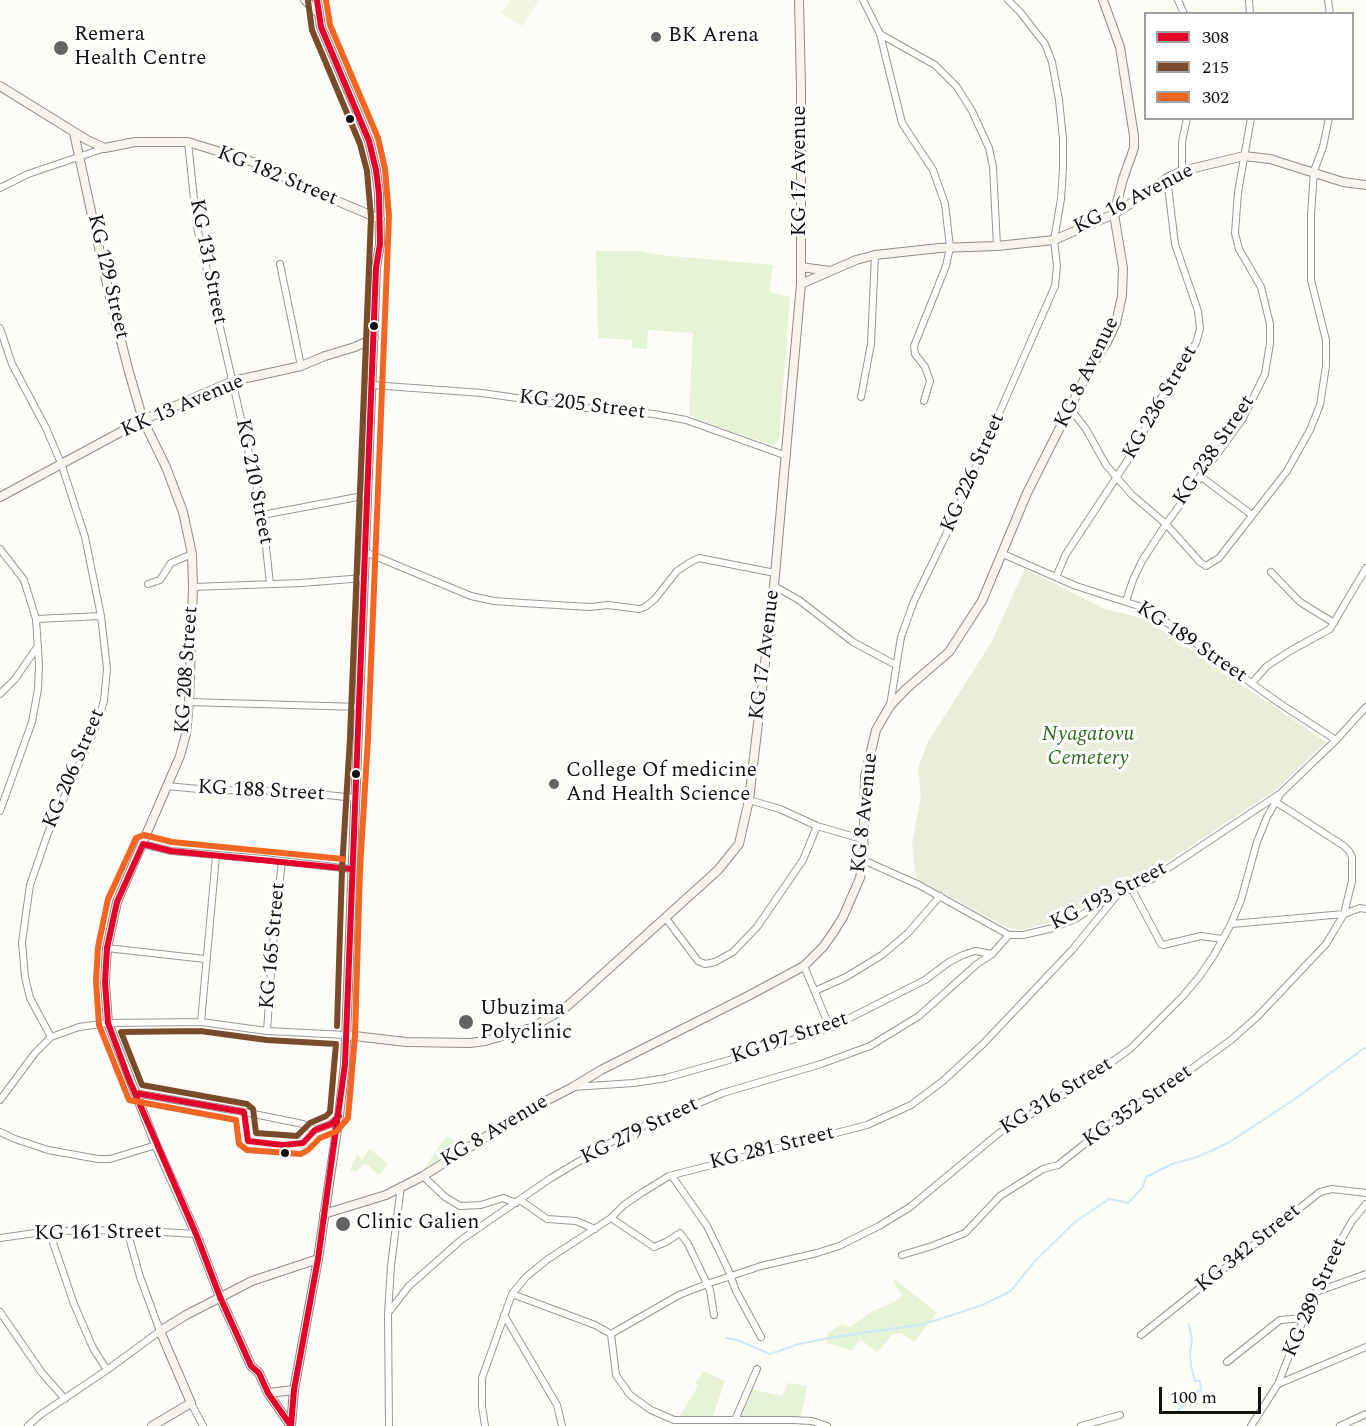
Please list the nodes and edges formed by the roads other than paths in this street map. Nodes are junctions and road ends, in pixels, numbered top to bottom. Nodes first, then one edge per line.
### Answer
1 (305, 0) edge
2 (317, 0) edge
3 (799, 0) edge
4 (863, 0) edge
5 (1008, 0) edge
6 (1103, 0) edge
7 (318, 13) junction
8 (880, 34) junction
9 (0, 86) edge
10 (1187, 120) edge
11 (1251, 120) edge
12 (1329, 120) edge
13 (74, 132) junction
14 (188, 142) junction
15 (105, 148) junction
16 (81, 156) junction
17 (1244, 156) junction
18 (1182, 171) junction
19 (1314, 171) junction
20 (1167, 178) junction
21 (1366, 185) edge
22 (0, 188) edge
23 (1114, 214) junction
24 (380, 219) junction
25 (1054, 240) junction
26 (997, 246) junction
27 (950, 247) junction
28 (875, 255) junction
29 (280, 264) dead end
30 (801, 267) junction
31 (830, 271) junction
32 (801, 284) junction
33 (0, 328) edge
34 (374, 338) junction
35 (301, 366) junction
36 (233, 381) junction
37 (372, 385) junction
38 (861, 397) dead end
39 (924, 401) dead end
40 (1069, 407) junction
41 (143, 420) junction
42 (787, 456) junction
43 (61, 463) junction
44 (1200, 476) junction
45 (1116, 479) junction
46 (368, 495) junction
47 (0, 497) edge
48 (261, 515) junction
49 (1252, 515) junction
50 (1166, 524) junction
51 (0, 549) edge
52 (365, 552) junction
53 (192, 554) junction
54 (1003, 554) junction
55 (1366, 568) edge
56 (774, 573) junction
57 (1271, 573) dead end
58 (1056, 577) junction
59 (364, 578) junction
60 (148, 584) dead end
61 (270, 584) junction
62 (774, 586) junction
63 (193, 587) junction
64 (1126, 601) junction
65 (101, 616) junction
66 (36, 619) junction
67 (1334, 622) junction
68 (39, 646) junction
69 (896, 665) junction
70 (1252, 683) junction
71 (0, 694) edge
72 (189, 702) junction
73 (890, 706) junction
74 (360, 707) junction
75 (1366, 707) edge
76 (1336, 740) junction
77 (166, 786) junction
78 (1281, 793) junction
79 (356, 798) junction
80 (748, 800) junction
81 (1276, 802) junction
82 (0, 811) edge
83 (817, 826) junction
84 (862, 839) junction
85 (143, 844) junction
86 (216, 856) junction
87 (863, 860) junction
88 (282, 861) junction
89 (351, 869) junction
90 (1132, 889) junction
91 (1117, 895) junction
92 (940, 896) junction
93 (1366, 909) edge
94 (1344, 914) junction
95 (665, 917) junction
96 (1231, 924) junction
97 (1010, 934) junction
98 (1222, 939) junction
99 (107, 948) junction
100 (992, 954) junction
101 (205, 959) junction
102 (804, 966) junction
103 (815, 991) junction
104 (201, 1022) junction
105 (108, 1023) junction
106 (830, 1028) junction
107 (267, 1031) junction
108 (346, 1035) junction
109 (51, 1037) junction
110 (573, 1088) junction
111 (135, 1093) junction
112 (0, 1100) edge
113 (339, 1116) junction
114 (0, 1132) edge
115 (156, 1145) junction
116 (423, 1176) junction
117 (672, 1176) junction
118 (401, 1185) junction
119 (1366, 1193) edge
120 (518, 1202) junction
121 (1366, 1204) edge
122 (324, 1214) junction
123 (611, 1218) junction
124 (595, 1229) junction
125 (127, 1230) junction
126 (49, 1231) junction
127 (196, 1234) junction
128 (0, 1238) edge
129 (902, 1255) dead end
130 (318, 1259) junction
131 (1366, 1274) edge
132 (731, 1275) junction
133 (707, 1284) junction
134 (1316, 1292) junction
135 (512, 1294) junction
136 (220, 1297) junction
137 (0, 1312) edge
138 (388, 1313) junction
139 (504, 1315) junction
140 (714, 1315) dead end
141 (1304, 1318) junction
142 (160, 1331) junction
143 (611, 1335) junction
144 (1141, 1335) dead end
145 (761, 1336) dead end
146 (1366, 1347) edge
147 (1227, 1362) dead end
148 (107, 1370) junction
149 (757, 1370) dead end
150 (1278, 1384) junction
151 (294, 1390) junction
152 (268, 1393) junction
153 (64, 1399) junction
154 (191, 1403) junction
155 (1366, 1414) edge
156 (1120, 1415) dead end
157 (735, 1420) junction
158 (802, 1423) edge
159 (28, 1426) edge
160 (152, 1426) edge
161 (203, 1426) edge
162 (291, 1426) edge
163 (389, 1426) edge
164 (485, 1426) edge
165 (562, 1426) edge
166 (827, 1426) edge
167 (1081, 1426) edge
168 (1251, 1426) edge
169 (1340, 1426) edge

1 - 7 street
2 - 7 street
3 - 30 street, KG 17 Avenue
4 - 8 street
5 - 25 street, KG 226 Street
6 - 23 street, KG 8 Avenue
7 - 24 street
8 - 26 street
8 - 27 street
9 - 13 street
10 - 18 street
11 - 17 street, KG 238 Street
12 - 19 street
13 - 15 street
13 - 16 street, KG 129 Street
14 - 15 street, KG 182 Street
14 - 24 street, KG 182 Street
14 - 36 street, KG 131 Street
15 - 16 street, KG 182 Street
16 - 22 street, KG 182 Street
16 - 41 street, KG 129 Street
17 - 18 street, KG 16 Avenue
17 - 19 street, KG 16 Avenue
17 - 44 street, KG 238 Street
18 - 20 street, KG 16 Avenue
19 - 21 street, KG 16 Avenue
19 - 49 street
20 - 23 street, KG 16 Avenue
20 - 45 street, KG 236 Street
23 - 25 street, KG 16 Avenue
23 - 40 street, KG 8 Avenue
24 - 34 street
25 - 26 street, KG 16 Avenue
25 - 69 street, KG 226 Street
26 - 27 street, KG 16 Avenue
27 - 28 street, KG 16 Avenue
27 - 39 street
28 - 31 street, KG 16 Avenue
28 - 38 street
29 - 35 street
30 - 31 street
30 - 32 street, KG 17 Avenue
31 - 32 street, KG 16 Avenue
32 - 42 street, KG 17 Avenue
33 - 43 street, KG 206 Street
34 - 35 street, KK 13 Avenue
34 - 37 street
35 - 36 street, KK 13 Avenue
36 - 41 street, KK 13 Avenue
36 - 48 street, KG 210 Street
37 - 42 street, KG 205 Street
37 - 46 street
40 - 45 street
40 - 54 street, KG 8 Avenue
41 - 43 street, KK 13 Avenue
41 - 53 street, KG 208 Street
42 - 56 street, KG 17 Avenue
43 - 47 street, KK 13 Avenue
43 - 65 street, KG 206 Street
44 - 49 street
44 - 50 street, KG 238 Street
45 - 50 street
45 - 58 street, KG 236 Street
46 - 48 street
46 - 52 street
48 - 61 street, KG 210 Street
49 - 50 street
50 - 64 street, KG 238 Street
51 - 66 street
52 - 56 street
52 - 59 street
53 - 60 street
53 - 63 street, KG 208 Street
54 - 58 street, KG 189 Street
54 - 73 street, KG 8 Avenue
55 - 67 street
56 - 62 street, KG 17 Avenue
57 - 67 street
58 - 64 street, KG 189 Street
59 - 61 street
59 - 74 street
61 - 63 street
62 - 69 street
62 - 80 street, KG 17 Avenue
63 - 72 street, KG 208 Street
64 - 70 street, KG 189 Street
65 - 66 street
65 - 109 street, KG 206 Street
66 - 68 street
67 - 70 street
68 - 71 street
68 - 82 street
69 - 73 street, KG 226 Street
70 - 76 street, KG 189 Street
72 - 74 street
72 - 77 street, KG 208 Street
73 - 84 street, KG 8 Avenue
74 - 79 street
75 - 76 street, KG 316 Street
76 - 78 street, KG 316 Street
77 - 79 street, KG 188 Street
77 - 85 street, KG 208 Street
78 - 81 street, KG 316 Street
78 - 90 street, KG 193 Street
79 - 89 street
80 - 83 street
80 - 95 street, KG 17 Avenue
81 - 94 street, KG 352 Street
81 - 96 street, KG 316 Street
83 - 84 street
83 - 95 street
84 - 87 street, KG 8 Avenue
85 - 86 street
85 - 99 street, KG 208 Street
86 - 88 street
86 - 101 street
87 - 92 street
87 - 102 street, KG 8 Avenue
88 - 89 street
88 - 107 street, KG 165 Street
89 - 108 street
90 - 91 street, KG 193 Street
90 - 98 street
91 - 97 street, KG 193 Street
91 - 117 street, KG 281 Street
92 - 97 street
92 - 103 street
93 - 94 street
94 - 96 street
94 - 129 street, KG 352 Street
95 - 108 street, KG 17 Avenue
96 - 98 street, KG 316 Street
97 - 100 street, KG 279 Street
98 - 132 street, KG 316 Street
99 - 101 street
99 - 105 street, KG 208 Street
100 - 106 street, KG197 Street
100 - 120 street, KG 279 Street
101 - 104 street
102 - 103 street
102 - 110 street, KG 8 Avenue
103 - 106 street
104 - 105 street
104 - 107 street
105 - 109 street
105 - 111 street, KG 208 Street
106 - 110 street, KG197 Street
107 - 108 street
108 - 113 street
109 - 112 street
110 - 116 street, KG 8 Avenue
111 - 113 street
111 - 115 street, KG 208 Street
113 - 122 street
114 - 115 street
115 - 127 street, KG 208 Street
116 - 118 street, KG 8 Avenue
116 - 120 street
117 - 123 street, KG 281 Street
117 - 132 street
118 - 122 street, KG 8 Avenue
118 - 138 street
119 - 144 street, KG 342 Street
120 - 124 street
120 - 138 street, KG 279 Street
121 - 134 street, KG 289 Street
122 - 130 street
123 - 124 street, KG 281 Street
123 - 133 street
124 - 135 street, KG 281 Street
125 - 126 street, KG 161 Street
125 - 127 street, KG 161 Street
125 - 142 street
126 - 128 street, KG 161 Street
126 - 148 street
127 - 136 street, KG 208 Street
130 - 136 street
130 - 151 street
131 - 134 street
132 - 133 street, KG 316 Street
132 - 145 street
133 - 140 street
133 - 143 street, KG 316 Street
134 - 141 street, KG 289 Street
135 - 139 street, KG 281 Street
135 - 143 street
136 - 142 street
136 - 152 street, KG 208 Street
137 - 153 street
138 - 163 street
139 - 164 street, KG 281 Street
139 - 165 street
141 - 147 street
141 - 150 street, KG 289 Street
142 - 148 street
142 - 154 street
143 - 157 street
146 - 150 street
148 - 153 street
149 - 157 street
150 - 168 street, KG 289 Street
151 - 152 street
151 - 162 street
152 - 162 street, KG 208 Street
153 - 159 street
154 - 160 street
154 - 161 street
155 - 169 street
156 - 167 street
157 - 158 street
158 - 166 street

